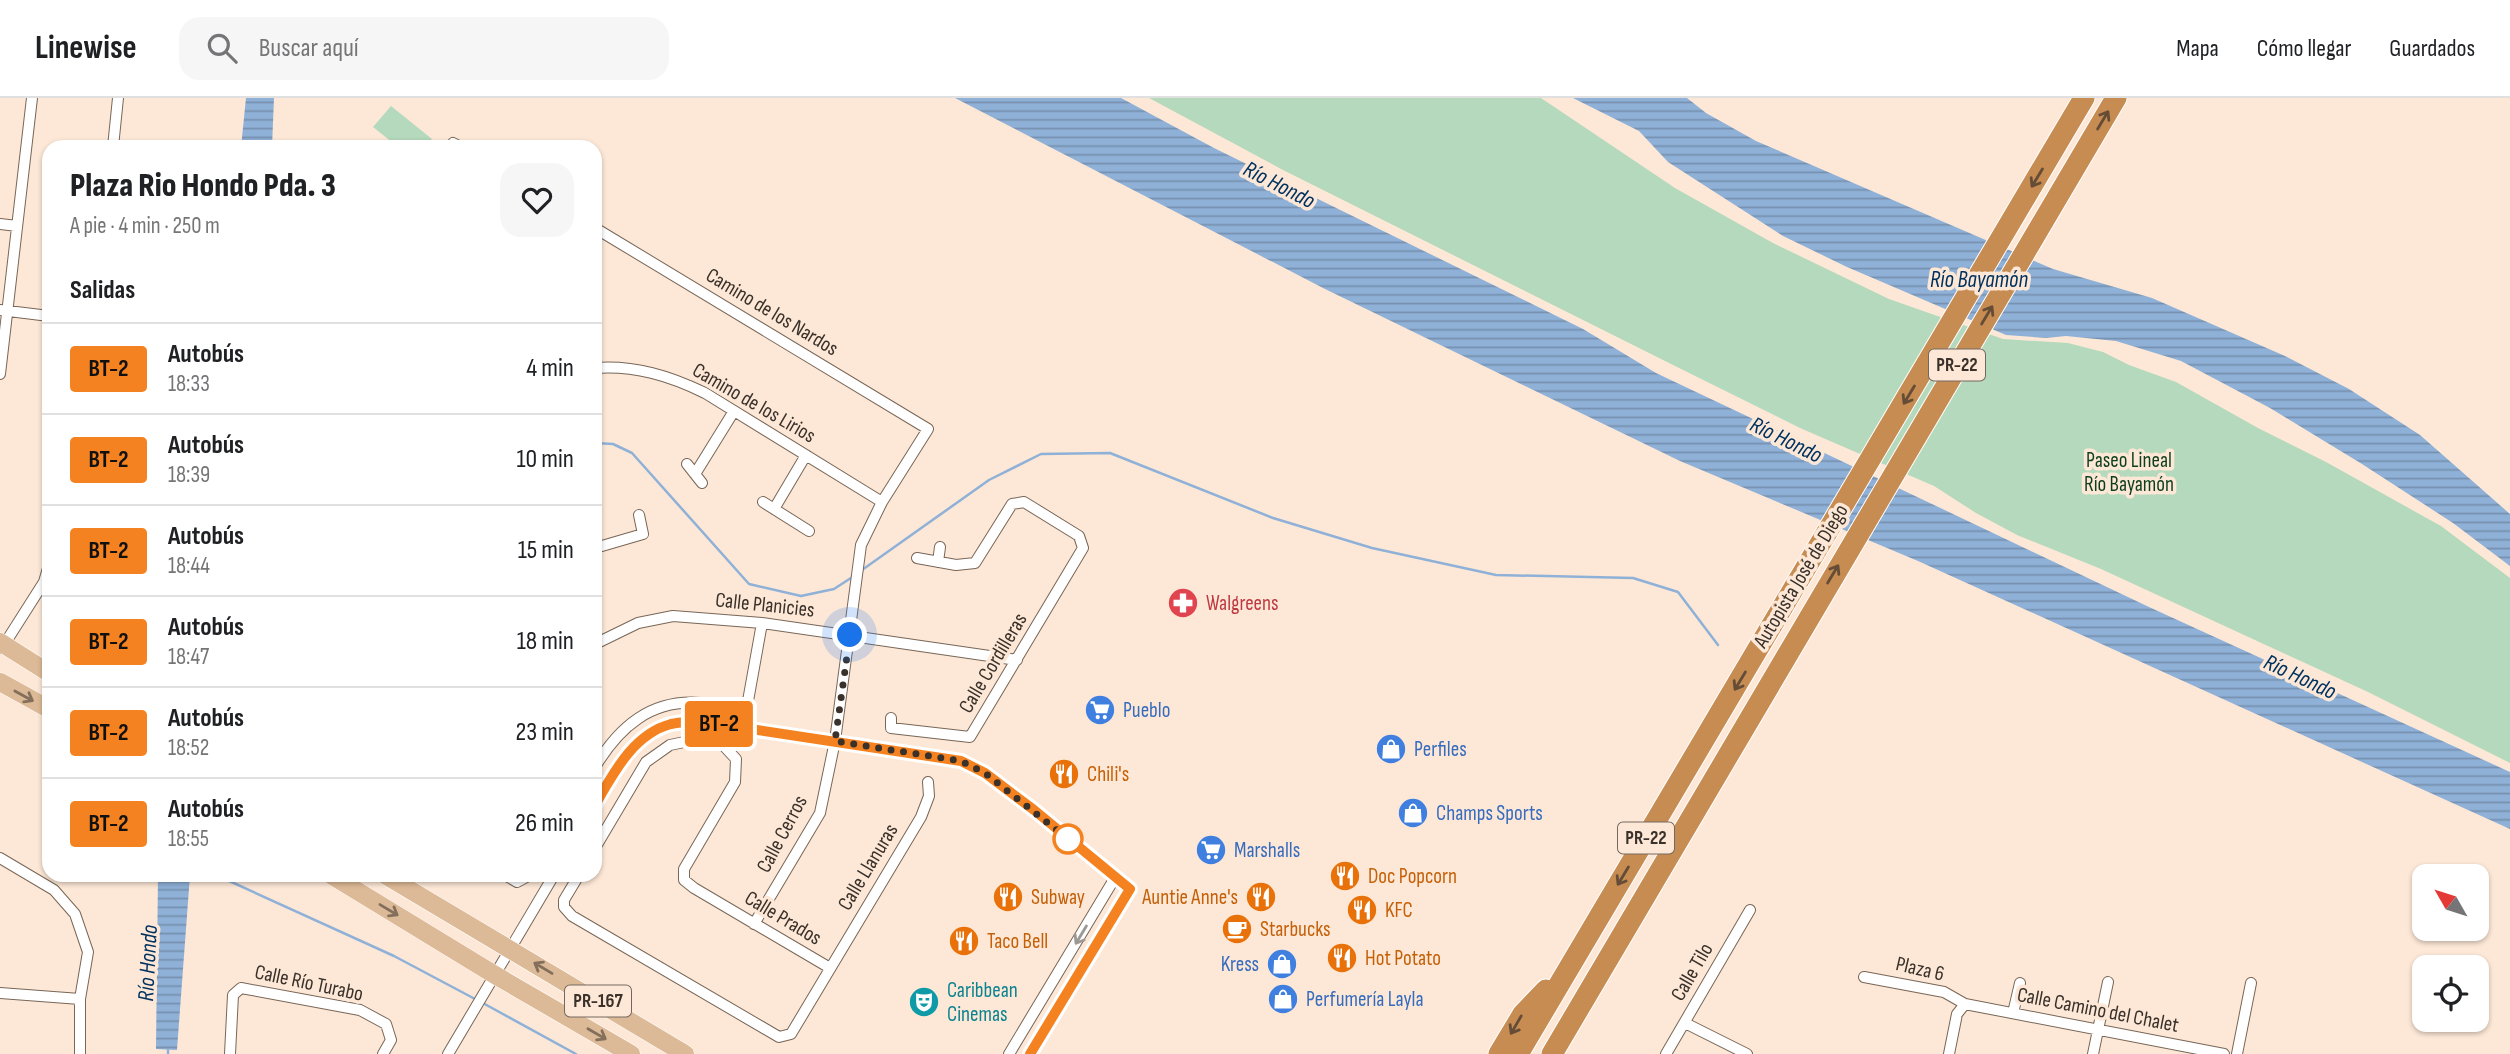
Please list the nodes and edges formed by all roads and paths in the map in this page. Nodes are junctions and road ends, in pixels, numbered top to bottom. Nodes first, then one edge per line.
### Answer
1 (32, 98) edge
2 (118, 98) edge
3 (2084, 98) edge
4 (2116, 98) edge
5 (114, 140) edge
6 (0, 224) edge
7 (17, 226) junction
8 (602, 233) edge
9 (4, 310) edge
10 (42, 315) edge
11 (602, 368) edge
12 (0, 374) edge
13 (734, 411) junction
14 (928, 429) joint
15 (806, 455) junction
16 (687, 464) dead end
17 (695, 474) junction
18 (702, 483) dead end
19 (762, 502) dead end
20 (883, 502) junction
21 (774, 509) junction
22 (639, 515) dead end
23 (809, 531) dead end
24 (602, 546) edge
25 (940, 547) dead end
26 (917, 558) dead end
27 (937, 562) junction
28 (42, 585) edge
29 (762, 623) junction
30 (850, 634) junction
31 (1797, 636) junction
32 (602, 640) edge
33 (1, 646) edge
34 (1017, 660) junction
35 (42, 669) edge
36 (0, 682) edge
37 (42, 705) edge
38 (891, 718) dead end
39 (835, 741) junction
40 (602, 755) edge
41 (928, 782) dead end
42 (602, 794) edge
43 (602, 836) edge
44 (0, 858) edge
45 (1116, 876) junction
46 (342, 882) edge
47 (397, 882) edge
48 (550, 882) edge
49 (575, 882) edge
50 (1750, 910) dead end
51 (1602, 911) junction
52 (754, 924) junction
53 (511, 948) junction
54 (1572, 963) junction
55 (830, 968) junction
56 (495, 975) junction
57 (1598, 976) junction
58 (1864, 977) dead end
59 (2108, 982) dead end
60 (2020, 983) dead end
61 (2251, 983) dead end
62 (0, 993) edge
63 (80, 999) junction
64 (1965, 1004) junction
65 (2013, 1013) junction
66 (1685, 1023) junction
67 (2098, 1030) junction
68 (80, 1054) edge
69 (230, 1054) edge
70 (383, 1054) edge
71 (448, 1054) edge
72 (631, 1054) edge
73 (685, 1054) edge
74 (1009, 1054) edge
75 (1030, 1054) edge
76 (1499, 1054) edge
77 (1518, 1054) edge
78 (1530, 1054) edge
79 (1541, 1054) edge
80 (1552, 1054) edge
81 (1569, 1054) edge
82 (1666, 1054) edge
83 (1747, 1054) edge
84 (1949, 1054) edge
85 (2093, 1054) edge
86 (2224, 1054) edge
87 (2237, 1054) edge

1 - 7 street
2 - 5 street
3 -> 51 highway, Autopista José de Diego / PR-22
31 -> 4 highway, Autopista José de Diego / PR-22
6 - 7 street
7 - 9 street
8 - 14 street, Camino de los Nardos
9 - 10 street
9 - 12 street
11 - 13 street, Camino de los Lirios
13 - 15 street, Camino de los Lirios
13 - 17 street
14 - 20 street, Calle Cerros
15 - 20 street, Camino de los Lirios
15 - 21 street
16 - 17 street
17 - 18 street
19 - 21 street
20 - 30 street, Calle Cerros
21 - 23 street
22 - 24 street
25 - 27 street
26 - 27 street
27 - 34 street, Calle Cordilleras
28 - 33 street
29 - 30 street, Calle Planicies
29 - 32 street, Calle Planicies
29 - 40 street
30 - 34 street, Calle Planicies
30 - 39 street, Calle Cerros
31 - 57 highway, Autopista José de Diego / PR-22
31 - 79 highway
33 - 35 main road
34 - 38 street, Calle Cordilleras
36 -> 37 main road
39 - 42 street
39 - 45 street
39 - 52 street, Calle Cerros
41 - 55 street, Calle Llanuras
43 - 52 street, Calle Prados
44 - 63 street
45 -> 74 street
45 - 75 street
46 -> 56 main road, PR-167
47 - 53 main road, PR-167
48 - 53 street
49 - 55 street, Calle Prados
50 - 66 street, Calle Tilo
51 - 54 highway, Autopista José de Diego / PR-22
51 - 78 highway
52 - 55 street, Calle Prados
53 - 56 street
73 -> 53 main road, PR-167
54 -> 76 highway
54 - 77 highway, Autopista José de Diego / PR-22
56 - 71 street
56 -> 72 main road, PR-167
57 - 80 highway, Autopista José de Diego / PR-22
57 - 81 highway
58 - 64 street, Plaza 6
59 - 67 street
60 - 65 street
61 - 87 street
62 - 63 street
63 - 68 street
64 - 65 street, Calle Camino del Chalet
64 - 84 street
65 - 67 street, Calle Camino del Chalet
66 - 82 street, Calle Tilo
66 - 83 street
67 - 85 street
67 - 86 street, Calle Camino del Chalet
69 - 70 street, Calle Río Turabo

